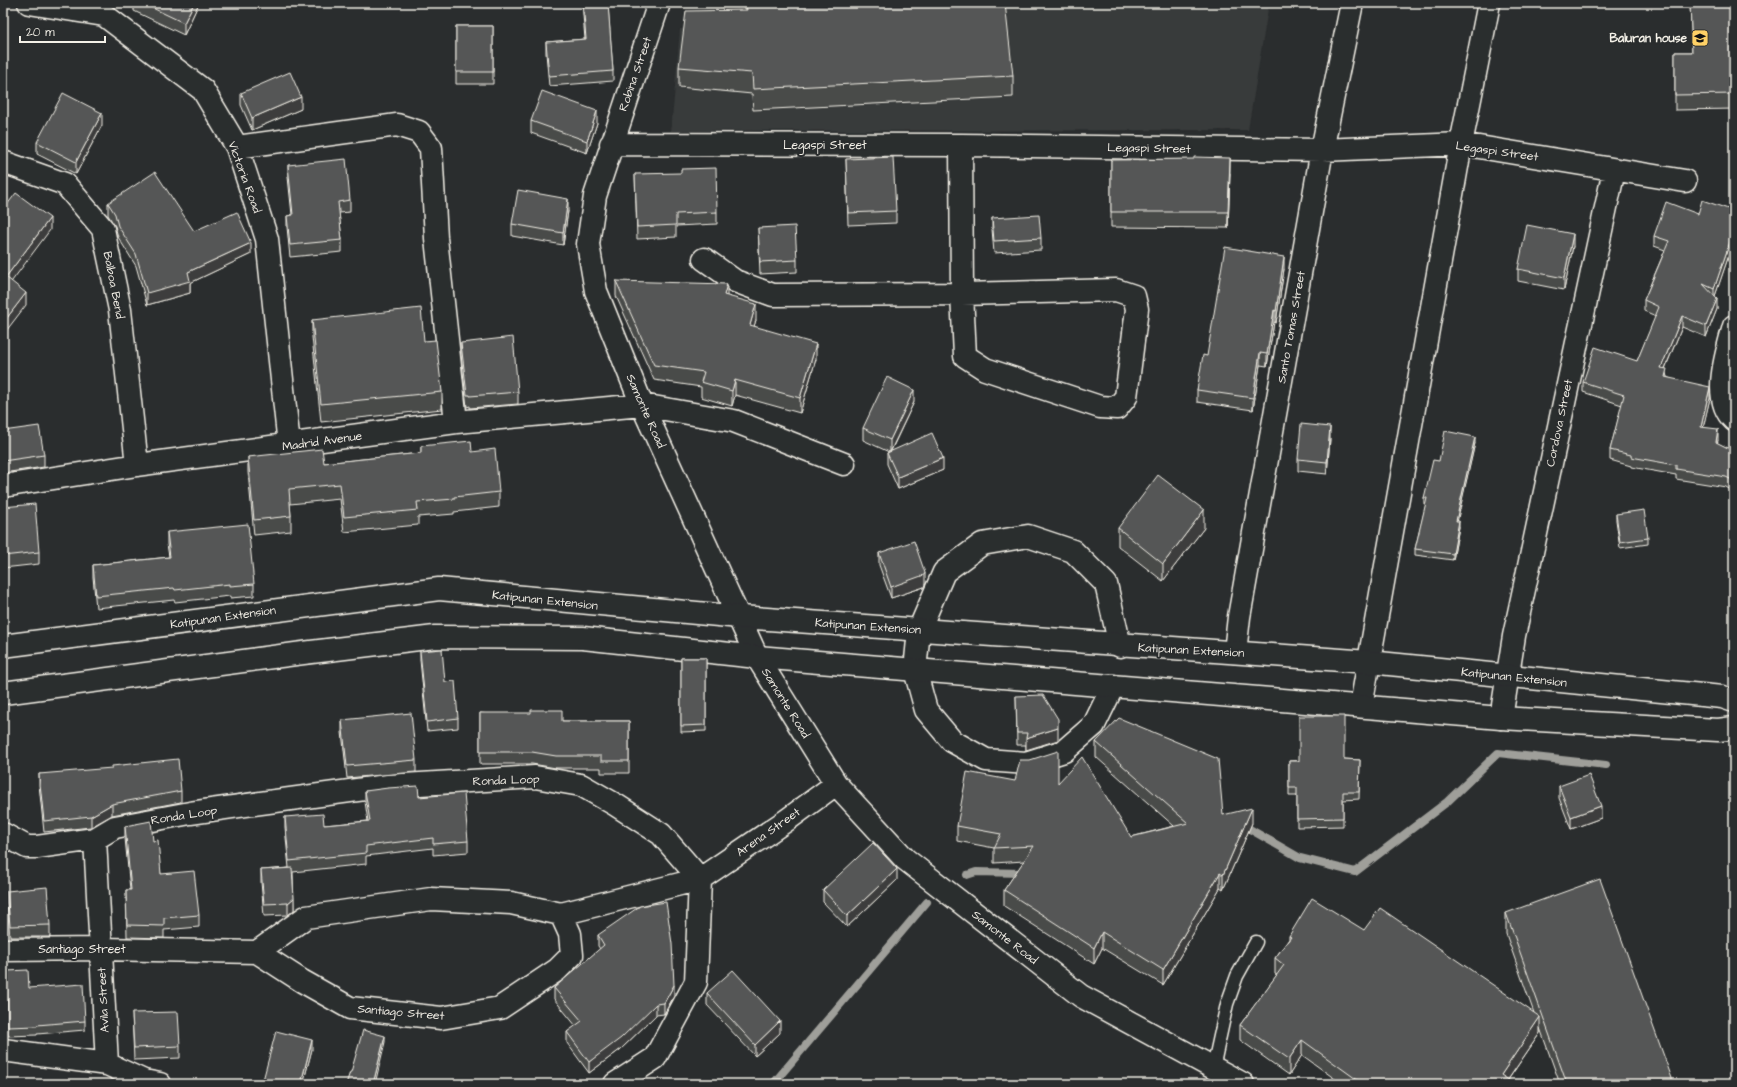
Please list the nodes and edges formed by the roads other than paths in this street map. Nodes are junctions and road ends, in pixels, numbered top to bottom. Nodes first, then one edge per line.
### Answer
1 (29, 3) edge
2 (659, 3) edge
3 (1352, 3) edge
4 (1489, 3) edge
5 (106, 9) edge
6 (611, 144) junction
7 (1461, 144) junction
8 (961, 145) junction
9 (237, 147) junction
10 (1322, 150) junction
11 (3, 162) edge
12 (1614, 170) junction
13 (1685, 181) dead end
14 (704, 259) dead end
15 (962, 294) junction
16 (1734, 326) edge
17 (642, 405) junction
18 (1734, 420) edge
19 (456, 422) junction
20 (289, 445) junction
21 (844, 464) dead end
22 (137, 465) junction
23 (3, 486) edge
24 (740, 617) junction
25 (919, 630) junction
26 (3, 646) edge
27 (1120, 646) junction
28 (1234, 652) junction
29 (757, 657) junction
30 (1369, 662) junction
31 (915, 670) junction
32 (1508, 677) junction
33 (1112, 686) junction
34 (3, 693) edge
35 (1734, 701) edge
36 (1361, 706) junction
37 (1501, 718) junction
38 (1734, 728) edge
39 (836, 784) junction
40 (3, 834) edge
41 (95, 840) junction
42 (700, 879) junction
43 (561, 914) junction
44 (1256, 942) dead end
45 (101, 949) junction
46 (3, 950) edge
47 (257, 952) junction
48 (3, 1050) edge
49 (107, 1064) junction
50 (1213, 1068) junction
51 (160, 1084) edge
52 (615, 1084) edge
53 (1243, 1084) edge

1 - 5 street, Victoria Road
2 - 6 street, Robina Street
3 - 10 street, Santo Tomas Street
4 - 7 street
5 - 9 street, Victoria Road
6 - 8 street, Legaspi Street
6 - 17 street, Samonte Road
7 - 10 street, Legaspi Street
7 - 12 street, Legaspi Street
7 - 30 street
8 - 10 street, Legaspi Street
8 - 15 street
9 - 19 street
9 - 20 street, Victoria Road
10 - 28 street, Santo Tomas Street
11 - 22 street, Balboa Bend
12 - 13 street, Legaspi Street
12 - 32 street, Cordova Street
14 - 15 street
15 - 15 street
16 - 18 street
17 - 19 street, Madrid Avenue
17 - 21 street, Madrid Avenue
17 - 24 street, Samonte Road
19 - 20 street, Madrid Avenue
20 - 22 street, Madrid Avenue
22 - 23 street, Madrid Avenue
24 - 25 street, Katipunan Extension
24 - 26 street, Katipunan Extension
24 - 29 street, Samonte Road
25 - 27 street, Katipunan Extension
25 - 27 street
25 - 31 street
27 - 28 street, Katipunan Extension
28 - 30 street, Katipunan Extension
29 - 31 street
29 - 34 street
29 - 39 street, Samonte Road
30 - 32 street, Katipunan Extension
30 - 36 street
31 - 33 street
31 - 33 street
32 - 35 street, Katipunan Extension
32 - 37 street, Cordova Street
33 - 36 street
36 - 37 street
37 - 38 street
39 - 42 street, Arena Street
39 - 50 street, Samonte Road
40 - 41 street
41 - 42 street, Ronda Loop
41 - 45 street, Avila Street
42 - 43 street
42 - 52 street
43 - 47 street
43 - 47 street, Santiago Street
44 - 50 lane
45 - 46 street, Santiago Street
45 - 47 street, Santiago Street
45 - 49 street, Avila Street
48 - 49 street
49 - 51 street
50 - 53 street, Samonte Road

